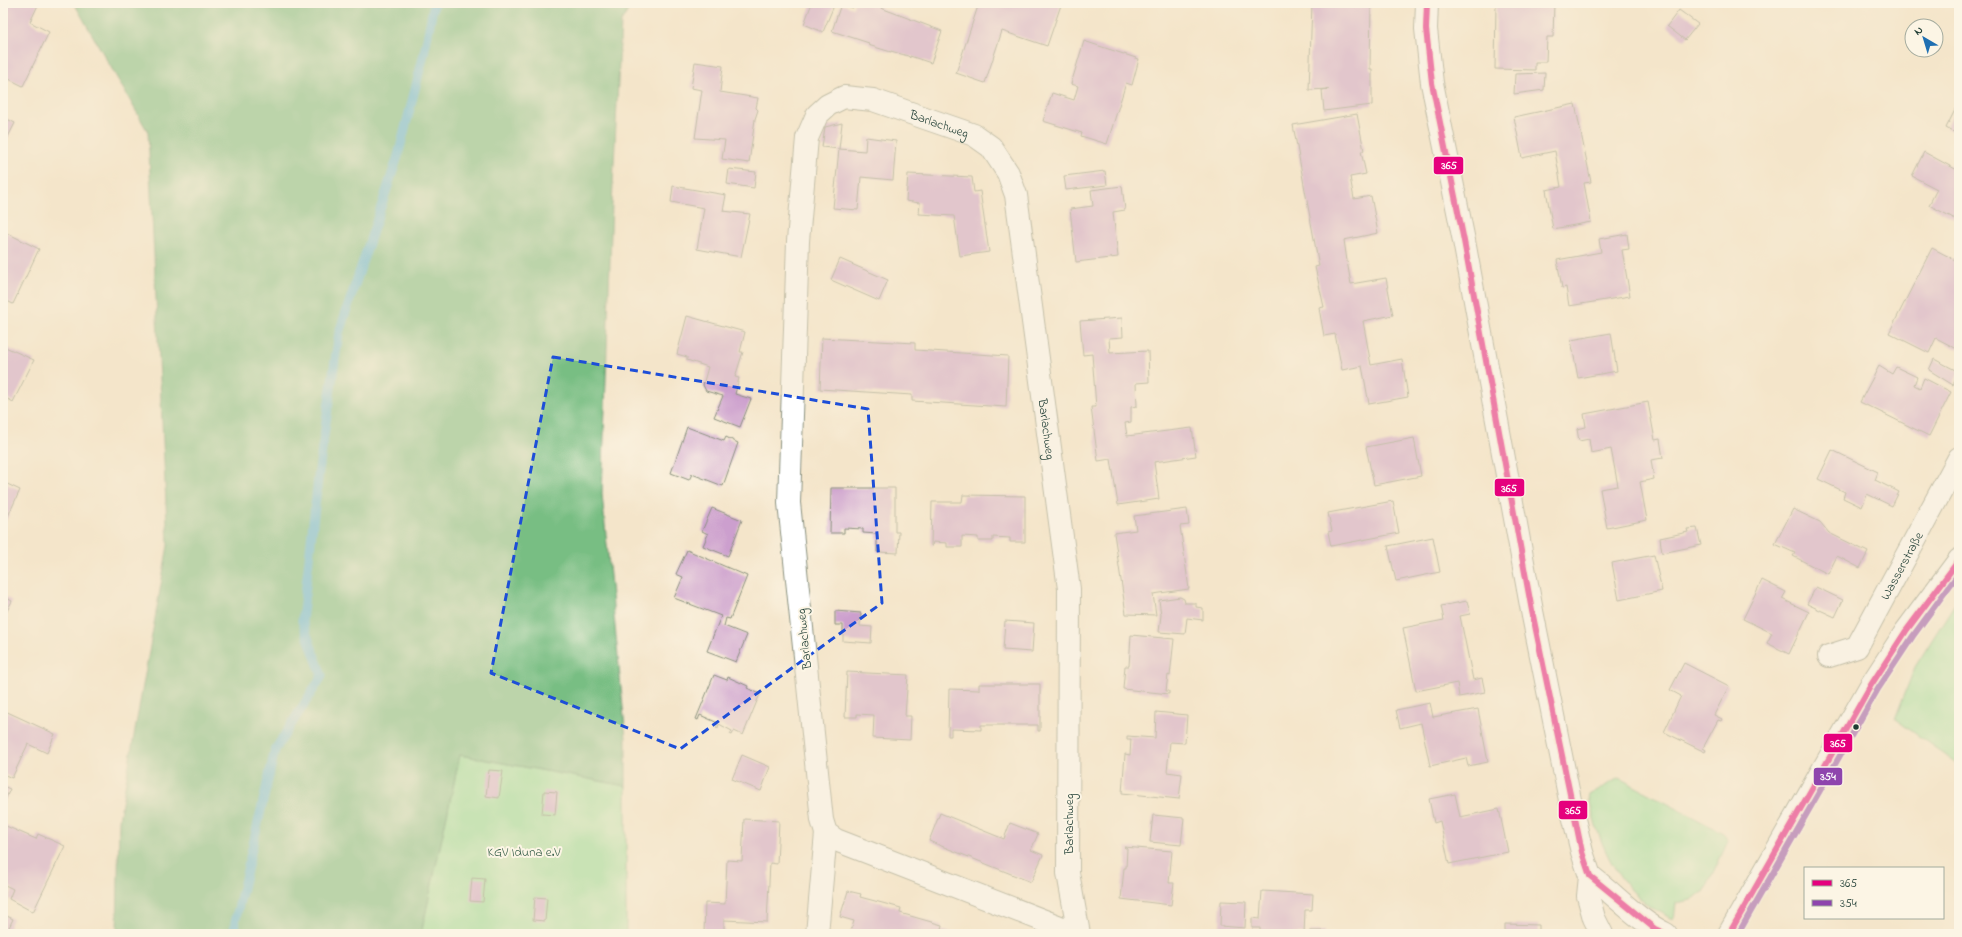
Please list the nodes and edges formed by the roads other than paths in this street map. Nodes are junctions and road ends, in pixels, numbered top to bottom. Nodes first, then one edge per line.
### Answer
1 (1427, 3) edge
2 (1959, 458) edge
3 (1959, 560) edge
4 (1829, 656) dead end
5 (826, 833) junction
6 (1590, 876) junction
7 (817, 934) edge
8 (1079, 934) edge
9 (1602, 934) edge
10 (1666, 934) edge
11 (1729, 934) edge

1 - 6 street
2 - 4 street, Wasserstraße
3 - 11 street
5 - 7 street, Barlachweg
5 - 8 street, Barlachweg
5 - 8 street, Barlachweg
6 - 9 street
6 - 10 street

